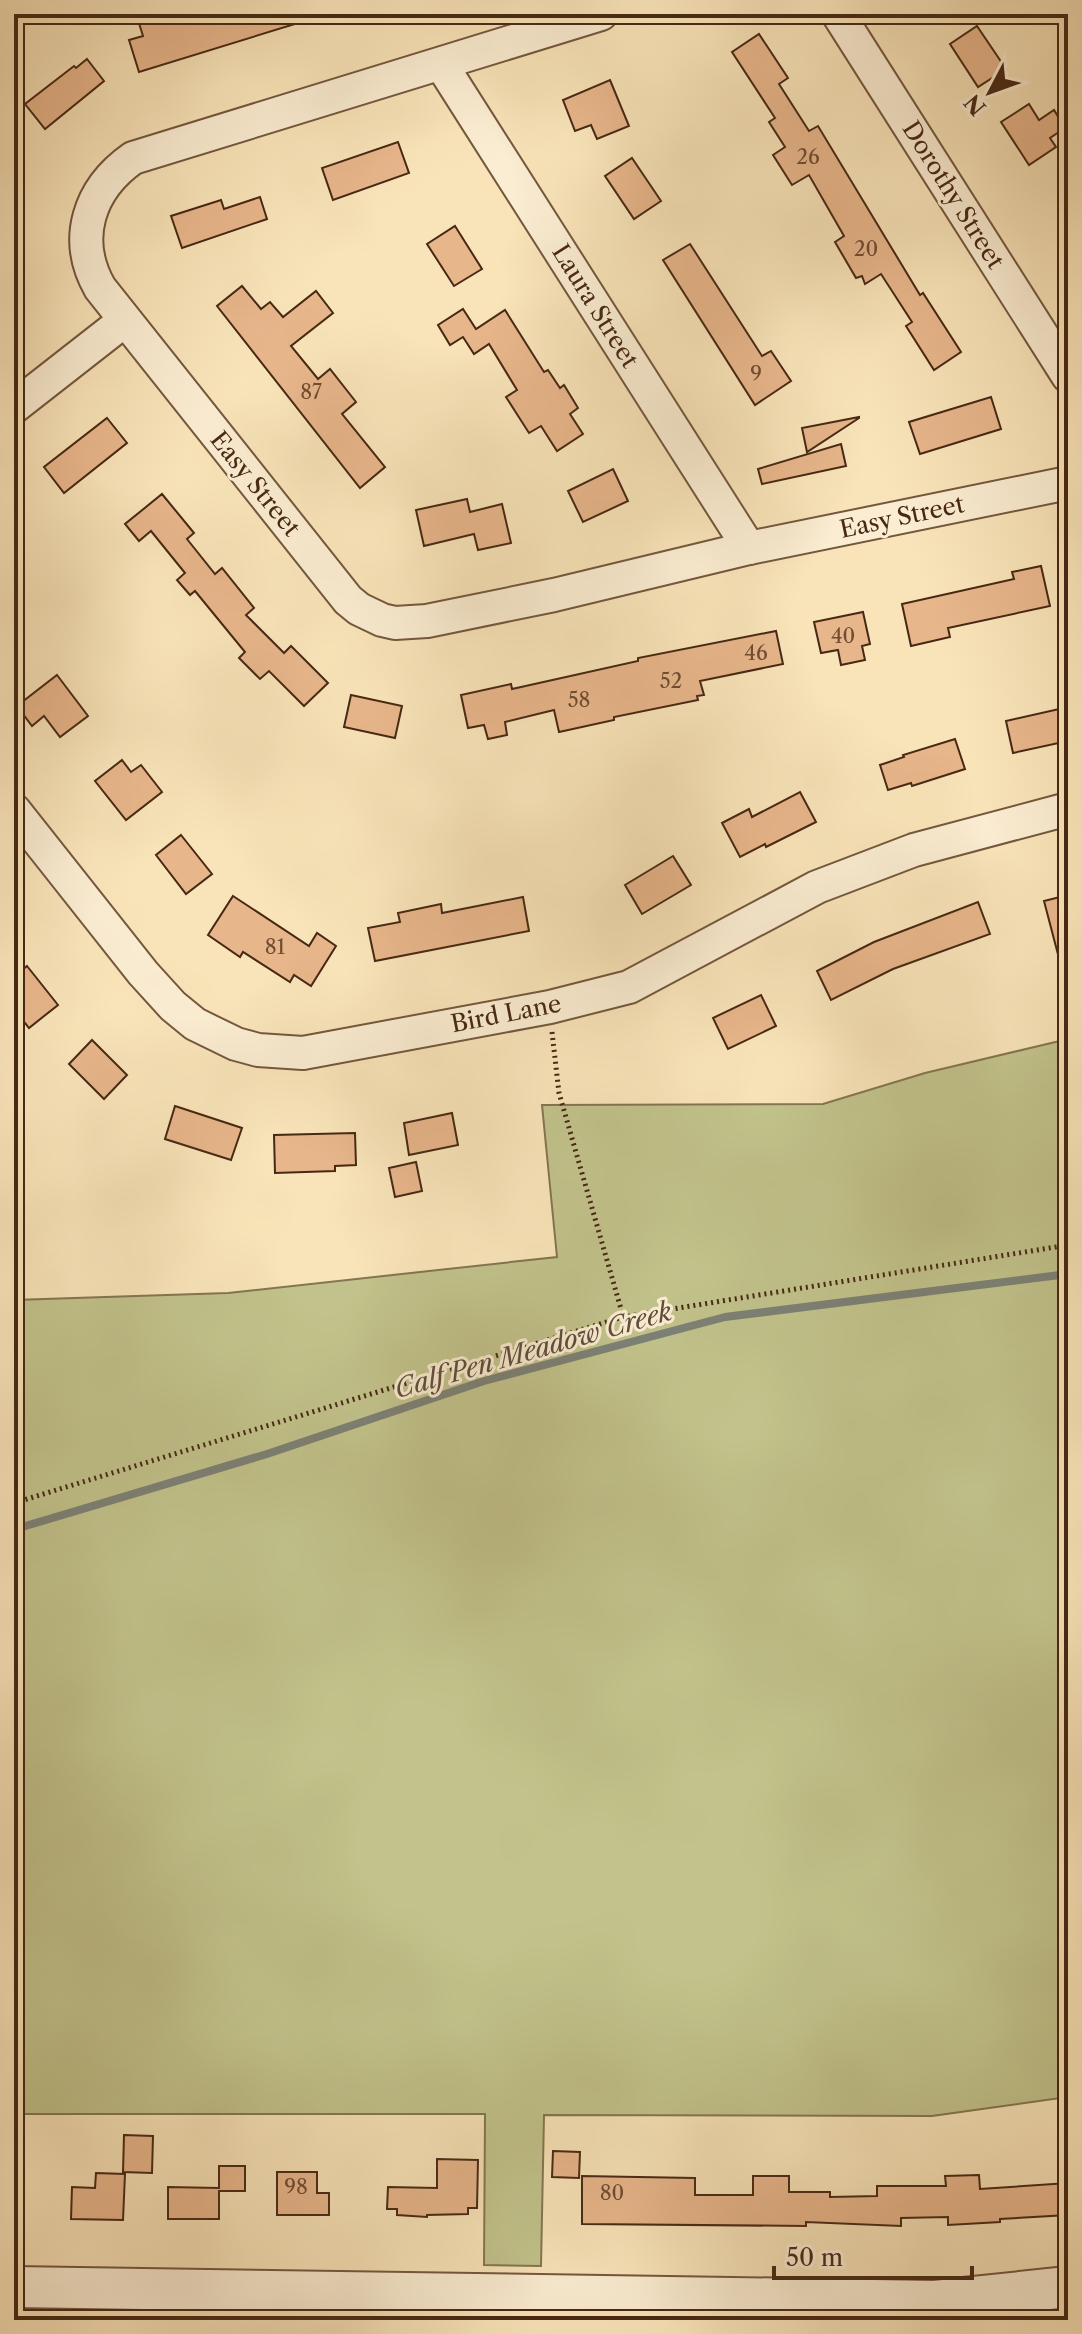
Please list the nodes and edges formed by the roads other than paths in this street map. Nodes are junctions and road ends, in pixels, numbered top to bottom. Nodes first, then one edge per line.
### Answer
1 (601, 14) edge
2 (838, 14) edge
3 (441, 64) junction
4 (124, 321) junction
5 (1068, 376) edge
6 (14, 407) edge
7 (1068, 483) edge
8 (749, 548) junction
9 (1068, 809) edge
10 (14, 810) edge
11 (14, 2287) edge
12 (1068, 2287) edge
13 (516, 2307) edge

1 - 3 street, Easy Street
2 - 5 street, Dorothy Street
3 - 4 street, Easy Street
3 - 8 street, Laura Street
4 - 6 street
4 - 8 street, Easy Street
7 - 8 street, Easy Street
9 - 10 street, Bird Lane
11 - 13 street
12 - 13 street

